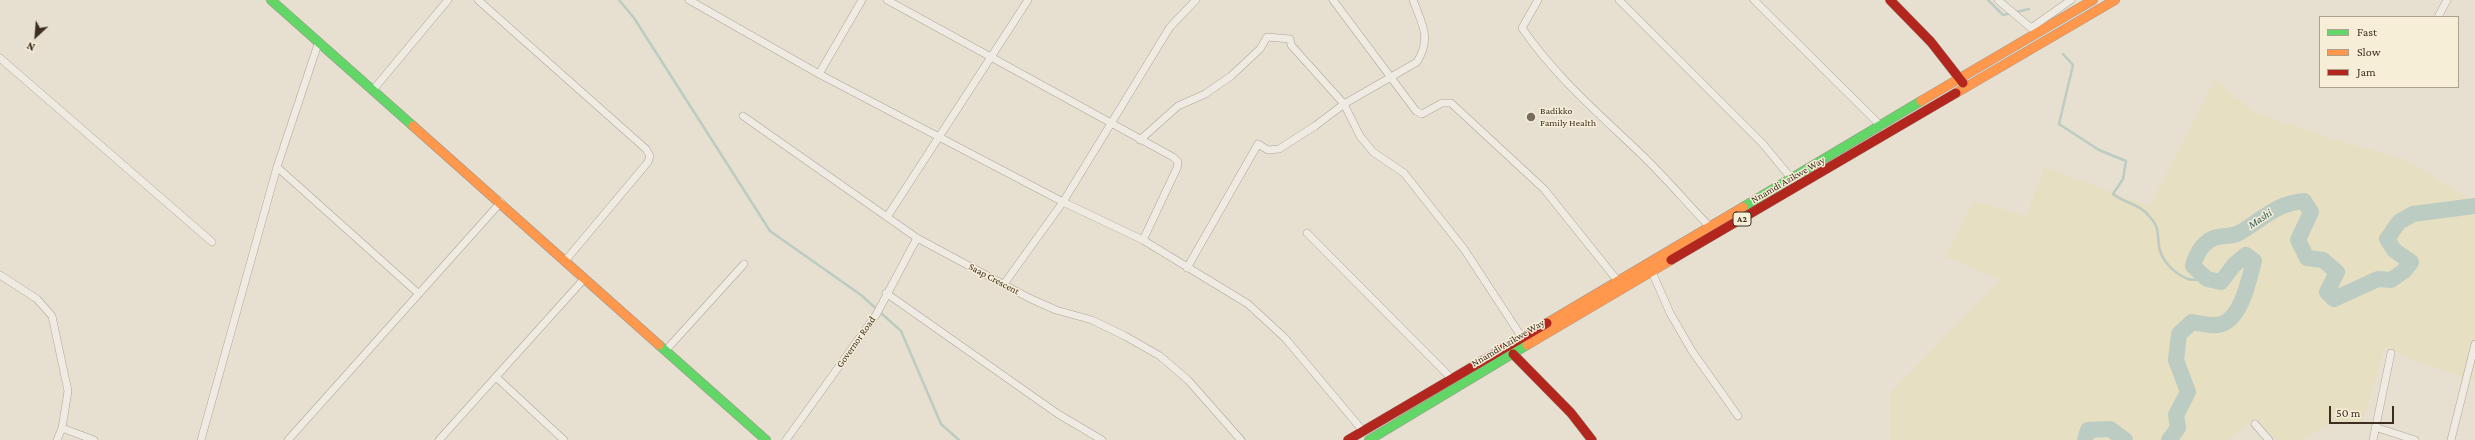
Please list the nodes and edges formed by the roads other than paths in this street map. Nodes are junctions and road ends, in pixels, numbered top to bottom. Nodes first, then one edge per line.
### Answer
1 (271, 0) edge
2 (448, 0) edge
3 (478, 0) edge
4 (689, 0) edge
5 (862, 0) edge
6 (887, 0) edge
7 (1028, 0) edge
8 (1196, 0) edge
9 (1333, 0) edge
10 (1413, 0) edge
11 (1538, 0) edge
12 (1619, 0) edge
13 (1754, 0) edge
14 (1890, 0) edge
15 (1998, 0) edge
16 (2071, 0) edge
17 (2093, 0) edge
18 (2115, 0) edge
19 (2447, 0) edge
20 (2439, 16) edge
21 (318, 41) junction
22 (992, 56) junction
23 (0, 58) edge
24 (818, 74) junction
25 (1392, 76) junction
26 (1960, 78) junction
27 (1966, 89) junction
28 (373, 90) junction
29 (1344, 104) junction
30 (743, 116) dead end
31 (1112, 123) junction
32 (1881, 126) junction
33 (941, 137) junction
34 (1140, 140) junction
35 (277, 167) junction
36 (1792, 178) junction
37 (501, 202) junction
38 (1063, 202) junction
39 (887, 217) junction
40 (1709, 226) junction
41 (1307, 234) dead end
42 (917, 238) junction
43 (1143, 240) junction
44 (212, 242) dead end
45 (565, 261) junction
46 (744, 264) dead end
47 (1186, 268) junction
48 (1652, 272) junction
49 (0, 275) edge
50 (584, 279) junction
51 (1617, 280) junction
52 (1004, 284) junction
53 (886, 293) junction
54 (419, 294) junction
55 (1521, 336) junction
56 (2475, 344) edge
57 (666, 349) junction
58 (2391, 353) dead end
59 (1513, 354) junction
60 (496, 377) junction
61 (1451, 378) junction
62 (1738, 416) dead end
63 (2255, 424) dead end
64 (2375, 427) junction
65 (62, 428) junction
66 (1363, 431) junction
67 (1381, 437) edge
68 (57, 440) edge
69 (94, 440) edge
70 (201, 440) edge
71 (288, 440) edge
72 (439, 440) edge
73 (564, 440) edge
74 (766, 440) edge
75 (786, 440) edge
76 (1102, 440) edge
77 (1241, 440) edge
78 (1348, 440) edge
79 (1369, 440) edge
80 (1592, 440) edge
81 (2269, 440) edge
82 (2373, 440) edge
83 (2414, 440) edge
84 (2451, 440) edge

1 - 21 main road
2 - 28 street
3 - 45 street
4 - 24 street
5 - 24 street
6 - 22 street
7 - 22 street
8 - 31 street
9 - 25 street
10 - 25 street
11 - 40 street
12 - 36 street
13 - 32 street
14 - 26 main road
15 - 16 street
17 - 26 main road, Nnamdi Azikwe Way / A2
18 - 27 main road, Nnamdi Azikwe Way / A2
19 - 20 street
21 - 28 main road
21 - 35 street
22 - 31 street
22 - 33 street
23 - 44 street
24 - 33 street
25 - 29 street
25 - 51 street
26 - 27 main road
26 - 32 main road, Nnamdi Azikwe Way / A2
27 - 48 main road, Nnamdi Azikwe Way / A2
28 - 37 main road
29 - 34 street
29 - 47 street
29 - 55 street
30 - 39 street, Saap Crescent
31 - 34 street
31 - 38 street
32 - 36 main road, Nnamdi Azikwe Way / A2
33 - 38 street
33 - 39 street
34 - 43 street
35 - 54 street
35 - 70 street
36 - 40 main road, Nnamdi Azikwe Way / A2
37 - 45 main road
37 - 54 street
38 - 43 street
38 - 52 street
39 - 42 street, Saap Crescent
40 - 51 main road, Nnamdi Azikwe Way / A2
41 - 61 street
42 - 52 street, Saap Crescent
42 - 53 street, Governor Road
43 - 47 street
45 - 50 main road
46 - 57 street
47 - 66 street
48 - 59 main road, Nnamdi Azikwe Way / A2
48 - 62 street
49 - 65 street
50 - 57 main road
50 - 60 street
51 - 55 main road, Nnamdi Azikwe Way / A2
52 - 77 street, Saap Crescent
53 - 75 street, Governor Road
53 - 76 street
54 - 71 street
55 - 61 main road, Nnamdi Azikwe Way / A2
56 - 84 street
57 - 74 main road
58 - 64 street
59 - 67 main road, Nnamdi Azikwe Way / A2
59 - 80 main road
60 - 72 street
60 - 73 street
61 - 66 main road, Nnamdi Azikwe Way / A2
63 - 81 street
64 - 82 street
64 - 83 street
65 - 68 street
65 - 69 street
66 - 78 main road, Nnamdi Azikwe Way / A2
67 - 79 main road, Nnamdi Azikwe Way / A2

